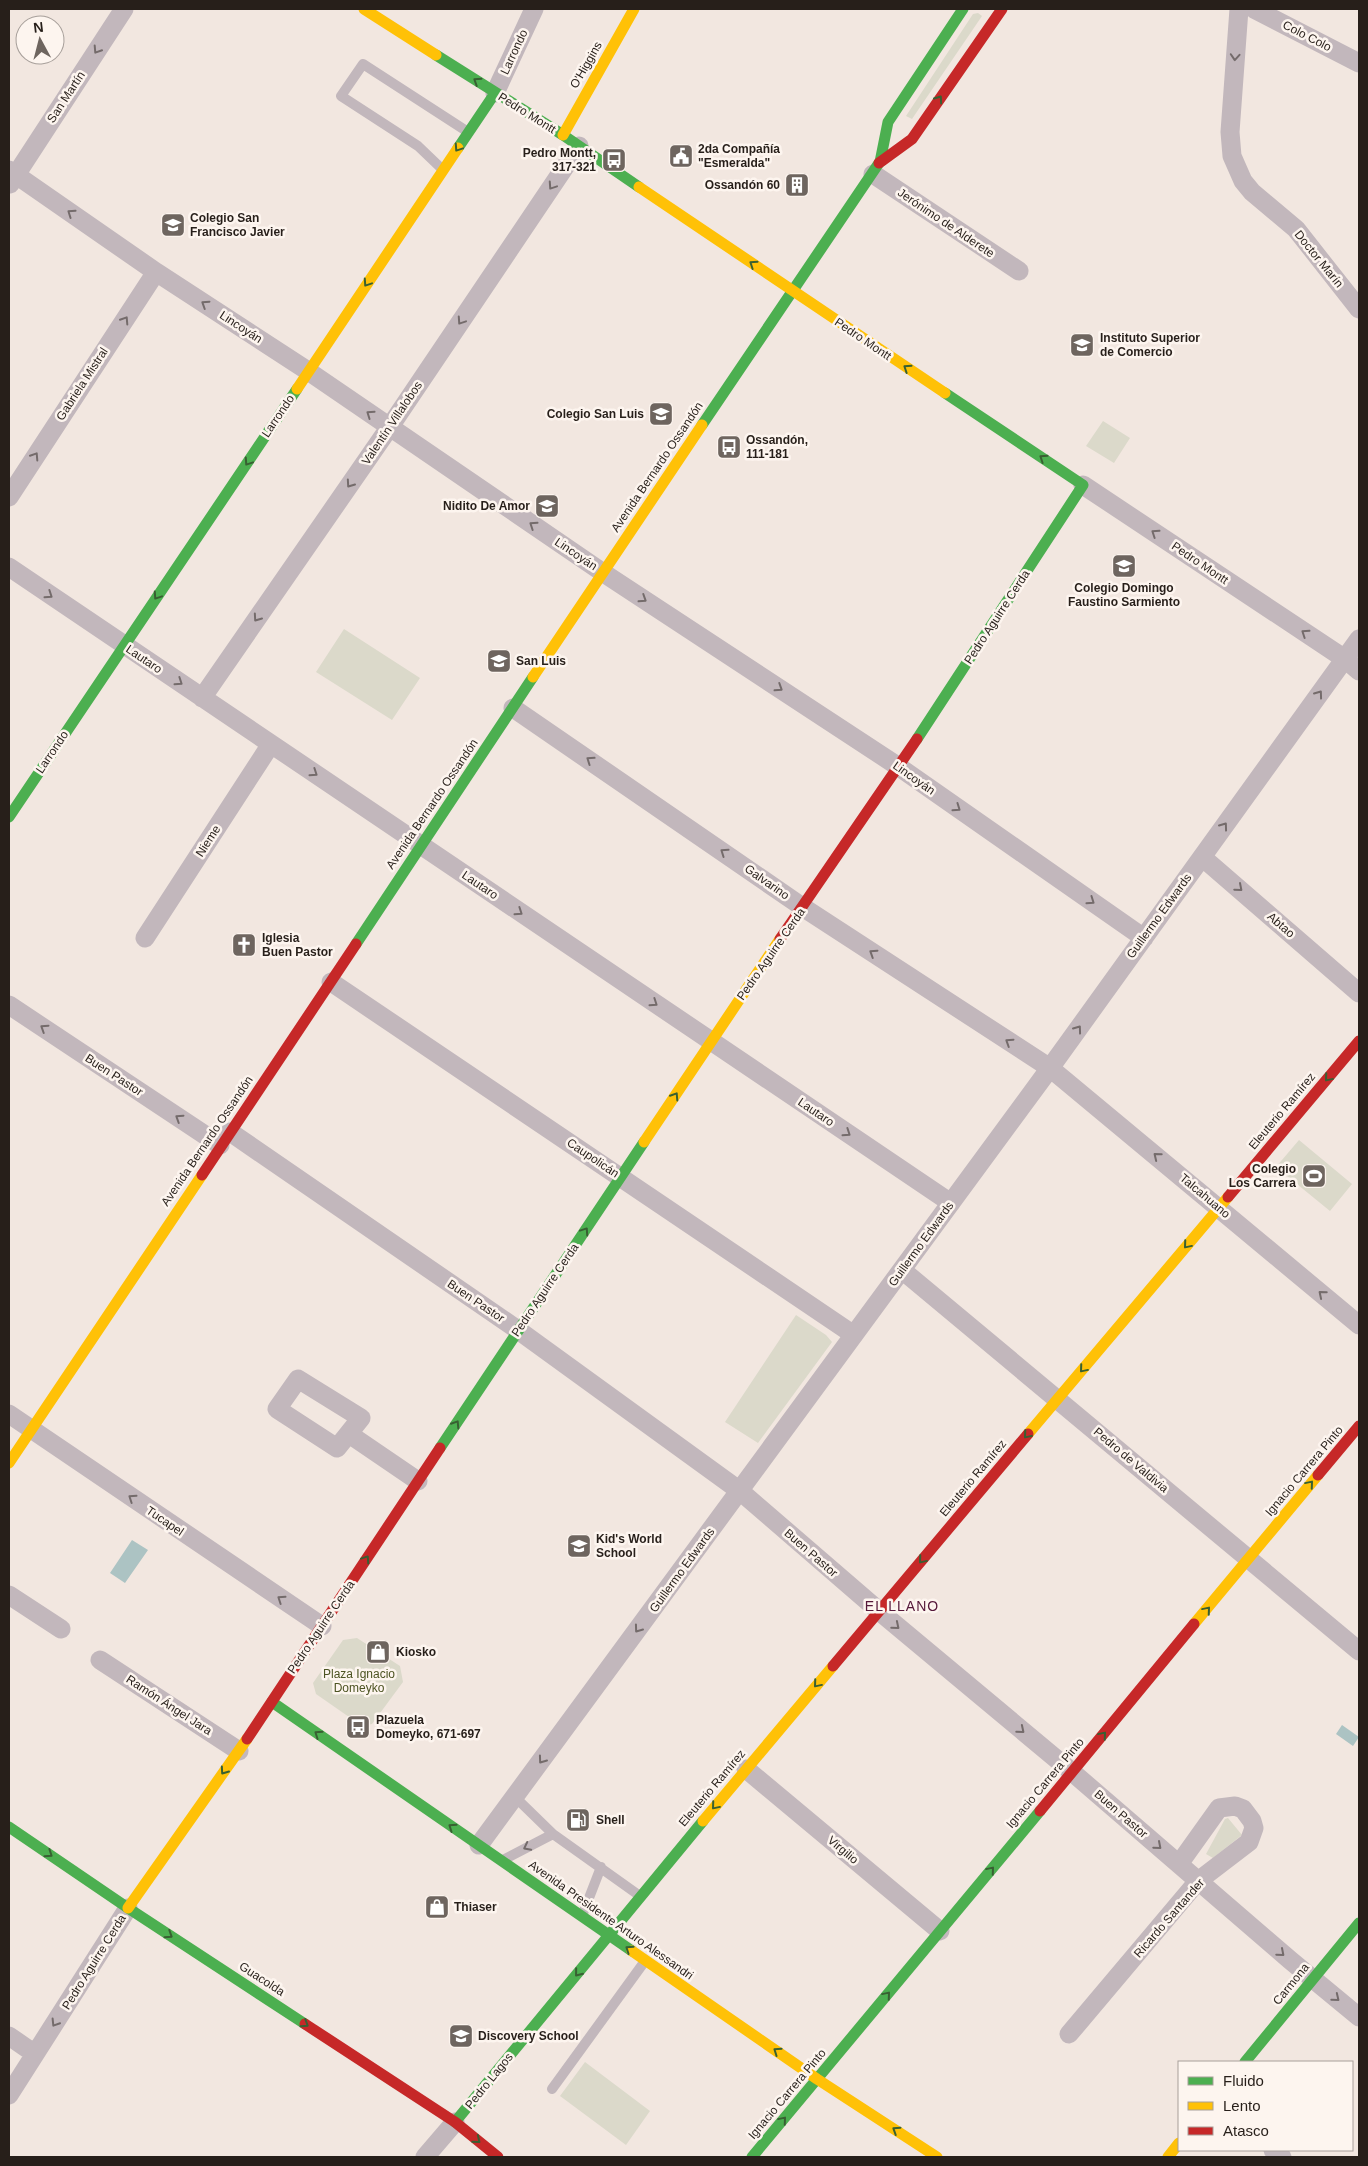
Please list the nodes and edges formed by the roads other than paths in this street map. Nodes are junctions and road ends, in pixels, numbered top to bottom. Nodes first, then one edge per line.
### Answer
1 (124, 9) edge
2 (364, 9) edge
3 (534, 9) edge
4 (634, 9) edge
5 (963, 9) edge
6 (1002, 9) edge
7 (1239, 9) edge
8 (1254, 9) edge
9 (1359, 63) edge
10 (495, 93) junction
11 (469, 132) junction
12 (563, 135) junction
13 (579, 146) junction
14 (877, 168) junction
15 (443, 170) junction
16 (11, 177) edge
17 (1019, 271) dead end
18 (156, 272) junction
19 (793, 292) junction
20 (1359, 309) edge
21 (308, 371) junction
22 (389, 428) junction
23 (1083, 486) junction
24 (9, 497) edge
25 (9, 567) edge
26 (602, 572) junction
27 (1359, 639) edge
28 (124, 645) junction
29 (1345, 659) junction
30 (1359, 671) edge
31 (202, 698) junction
32 (514, 708) junction
33 (271, 744) junction
34 (899, 767) junction
35 (9, 817) edge
36 (421, 845) junction
37 (1202, 856) junction
38 (804, 908) junction
39 (145, 938) dead end
40 (1144, 938) junction
41 (331, 982) junction
42 (1359, 993) edge
43 (9, 1005) edge
44 (711, 1041) junction
45 (1359, 1041) edge
46 (1050, 1068) junction
47 (225, 1138) junction
48 (622, 1178) junction
49 (951, 1203) junction
50 (1219, 1208) junction
51 (902, 1270) junction
52 (1359, 1325) edge
53 (518, 1330) junction
54 (854, 1335) junction
55 (1058, 1398) junction
56 (9, 1414) edge
57 (1359, 1426) edge
58 (31, 1429) junction
59 (349, 1434) dead end
60 (9, 1463) edge
61 (418, 1481) junction
62 (740, 1491) junction
63 (1248, 1560) junction
64 (9, 1595) edge
65 (879, 1611) junction
66 (322, 1626) junction
67 (61, 1629) dead end
68 (1359, 1651) edge
69 (100, 1660) dead end
70 (272, 1702) junction
71 (239, 1751) junction
72 (746, 1769) junction
73 (1072, 1772) junction
74 (515, 1797) junction
75 (9, 1827) edge
76 (553, 1834) junction
77 (479, 1845) junction
78 (501, 1861) junction
79 (1179, 1864) junction
80 (601, 1867) junction
81 (1198, 1881) junction
82 (640, 1896) junction
83 (128, 1908) junction
84 (582, 1916) junction
85 (1359, 1923) edge
86 (940, 1932) junction
87 (609, 1935) junction
88 (646, 1960) junction
89 (1313, 1979) junction
90 (1359, 2017) edge
91 (1069, 2034) dead end
92 (9, 2036) edge
93 (36, 2054) junction
94 (1246, 2061) edge
95 (817, 2079) junction
96 (552, 2089) dead end
97 (9, 2095) edge
98 (455, 2122) junction
99 (1178, 2144) edge
100 (425, 2157) edge
101 (498, 2157) edge
102 (752, 2157) edge
103 (937, 2157) edge
104 (1168, 2157) edge

1 -> 16 street, San Martín
10 -> 2 street, Pedro Montt
3 - 10 street, Larrondo
4 - 12 street, O'Higgins
5 - 14 street, Avenida Bernardo Ossandón
14 -> 6 street, Avenida Bernardo Ossandón
7 -> 20 street, Doctor Marín
8 - 9 street, Colo Colo
10 - 11 street, Larrondo
10 - 12 street, Pedro Montt
11 -> 15 street, Larrondo
11 - 15 lane
12 - 13 street, Pedro Montt
19 -> 13 street, Pedro Montt
13 -> 22 street, Valentín Villalobos
14 - 17 street, Jerónimo de Alderete
14 - 19 street, Avenida Bernardo Ossandón
15 -> 21 street, Larrondo
18 -> 16 street, Lincoyán
21 -> 18 street, Lincoyán
24 -> 18 street, Gabriela Mistral
23 -> 19 street, Pedro Montt
19 - 26 street, Avenida Bernardo Ossandón
22 -> 21 street, Lincoyán
21 -> 28 street, Larrondo
26 -> 22 street, Lincoyán
22 -> 31 street, Valentín Villalobos
29 -> 23 street, Pedro Montt
23 - 34 street, Pedro Aguirre Cerda
25 -> 28 street, Lautaro
26 - 32 street, Avenida Bernardo Ossandón
26 -> 34 street, Lincoyán
27 - 29 street, Guillermo Edwards
28 -> 31 street, Lautaro
28 - 35 street, Larrondo
29 - 30 street, Pedro Montt
37 -> 29 street, Guillermo Edwards
31 - 33 street, Lautaro
32 - 36 street, Avenida Bernardo Ossandón
38 -> 32 street, Galvarino
33 -> 36 street, Lautaro
33 - 39 street, Nieme
34 - 38 street, Pedro Aguirre Cerda
34 -> 40 street, Lincoyán
36 - 41 street, Avenida Bernardo Ossandón
36 -> 44 street, Lautaro
37 - 40 street, Guillermo Edwards
37 -> 42 street, Abtao
38 - 44 street, Pedro Aguirre Cerda
46 -> 38 street, Galvarino
46 -> 40 street, Guillermo Edwards
41 - 47 street, Avenida Bernardo Ossandón
41 - 48 street, Caupolicán
47 -> 43 street, Buen Pastor
48 -> 44 street, Pedro Aguirre Cerda
44 -> 49 street, Lautaro
45 -> 50 street, Eleuterio Ramírez
46 - 49 street, Guillermo Edwards
50 -> 46 street, Talcahuano
47 - 53 street, Buen Pastor
47 - 58 street, Avenida Bernardo Ossandón
53 -> 48 street, Pedro Aguirre Cerda
48 - 54 street, Caupolicán
49 - 51 street, Guillermo Edwards
52 -> 50 street, Talcahuano
50 -> 55 street, Eleuterio Ramírez
51 - 54 street, Guillermo Edwards
51 - 55 street, Pedro de Valdivia
61 -> 53 street, Pedro Aguirre Cerda
53 - 62 street, Buen Pastor
54 - 62 street, Guillermo Edwards
55 - 63 street, Pedro de Valdivia
55 -> 65 street, Eleuterio Ramírez
56 - 58 street, Tucapel
63 -> 57 street, Ignacio Carrera Pinto
58 - 60 street, Avenida Bernardo Ossandón
66 -> 58 street, Tucapel
59 - 61 street
66 -> 61 street, Pedro Aguirre Cerda
62 - 65 street, Buen Pastor
62 -> 74 street, Guillermo Edwards
63 - 68 street, Pedro de Valdivia
73 -> 63 street, Ignacio Carrera Pinto
64 - 67 street
65 -> 72 street, Eleuterio Ramírez
65 -> 73 street, Buen Pastor
66 - 70 street, Pedro Aguirre Cerda
69 - 71 street, Ramón Ángel Jara
70 - 71 street, Pedro Aguirre Cerda
77 -> 70 street, Avenida Presidente Arturo Alessandri
71 -> 83 street, Pedro Aguirre Cerda
72 -> 82 street, Eleuterio Ramírez
72 - 86 street, Virgilio
73 -> 79 street, Buen Pastor
86 -> 73 street, Ignacio Carrera Pinto
74 - 76 lane
74 - 77 street, Guillermo Edwards
75 -> 83 street, Guacolda
76 -> 78 lane
76 - 80 lane
77 - 78 street, Avenida Presidente Arturo Alessandri
78 - 84 street, Avenida Presidente Arturo Alessandri
79 - 81 street, Buen Pastor
79 - 81 street, Ricardo Santander
80 - 82 lane
80 - 84 lane
81 -> 89 street, Buen Pastor
81 - 91 street, Ricardo Santander
82 - 87 street, Eleuterio Ramírez
83 -> 93 street, Pedro Aguirre Cerda
83 -> 98 street, Guacolda
84 - 87 street, Avenida Presidente Arturo Alessandri
85 - 89 street, Carmona
95 -> 86 street, Ignacio Carrera Pinto
88 -> 87 street, Avenida Presidente Arturo Alessandri
87 -> 98 street, Pedro Lagos
95 -> 88 street, Avenida Presidente Arturo Alessandri
88 - 96 lane
89 -> 90 street, Buen Pastor
89 - 94 street, Carmona
92 - 93 street
93 - 97 street, Pedro Aguirre Cerda
102 -> 95 street, Ignacio Carrera Pinto
103 -> 95 street, Avenida Presidente Arturo Alessandri
98 - 100 street, Pedro Lagos
98 -> 101 street, Guacolda
99 - 104 street

